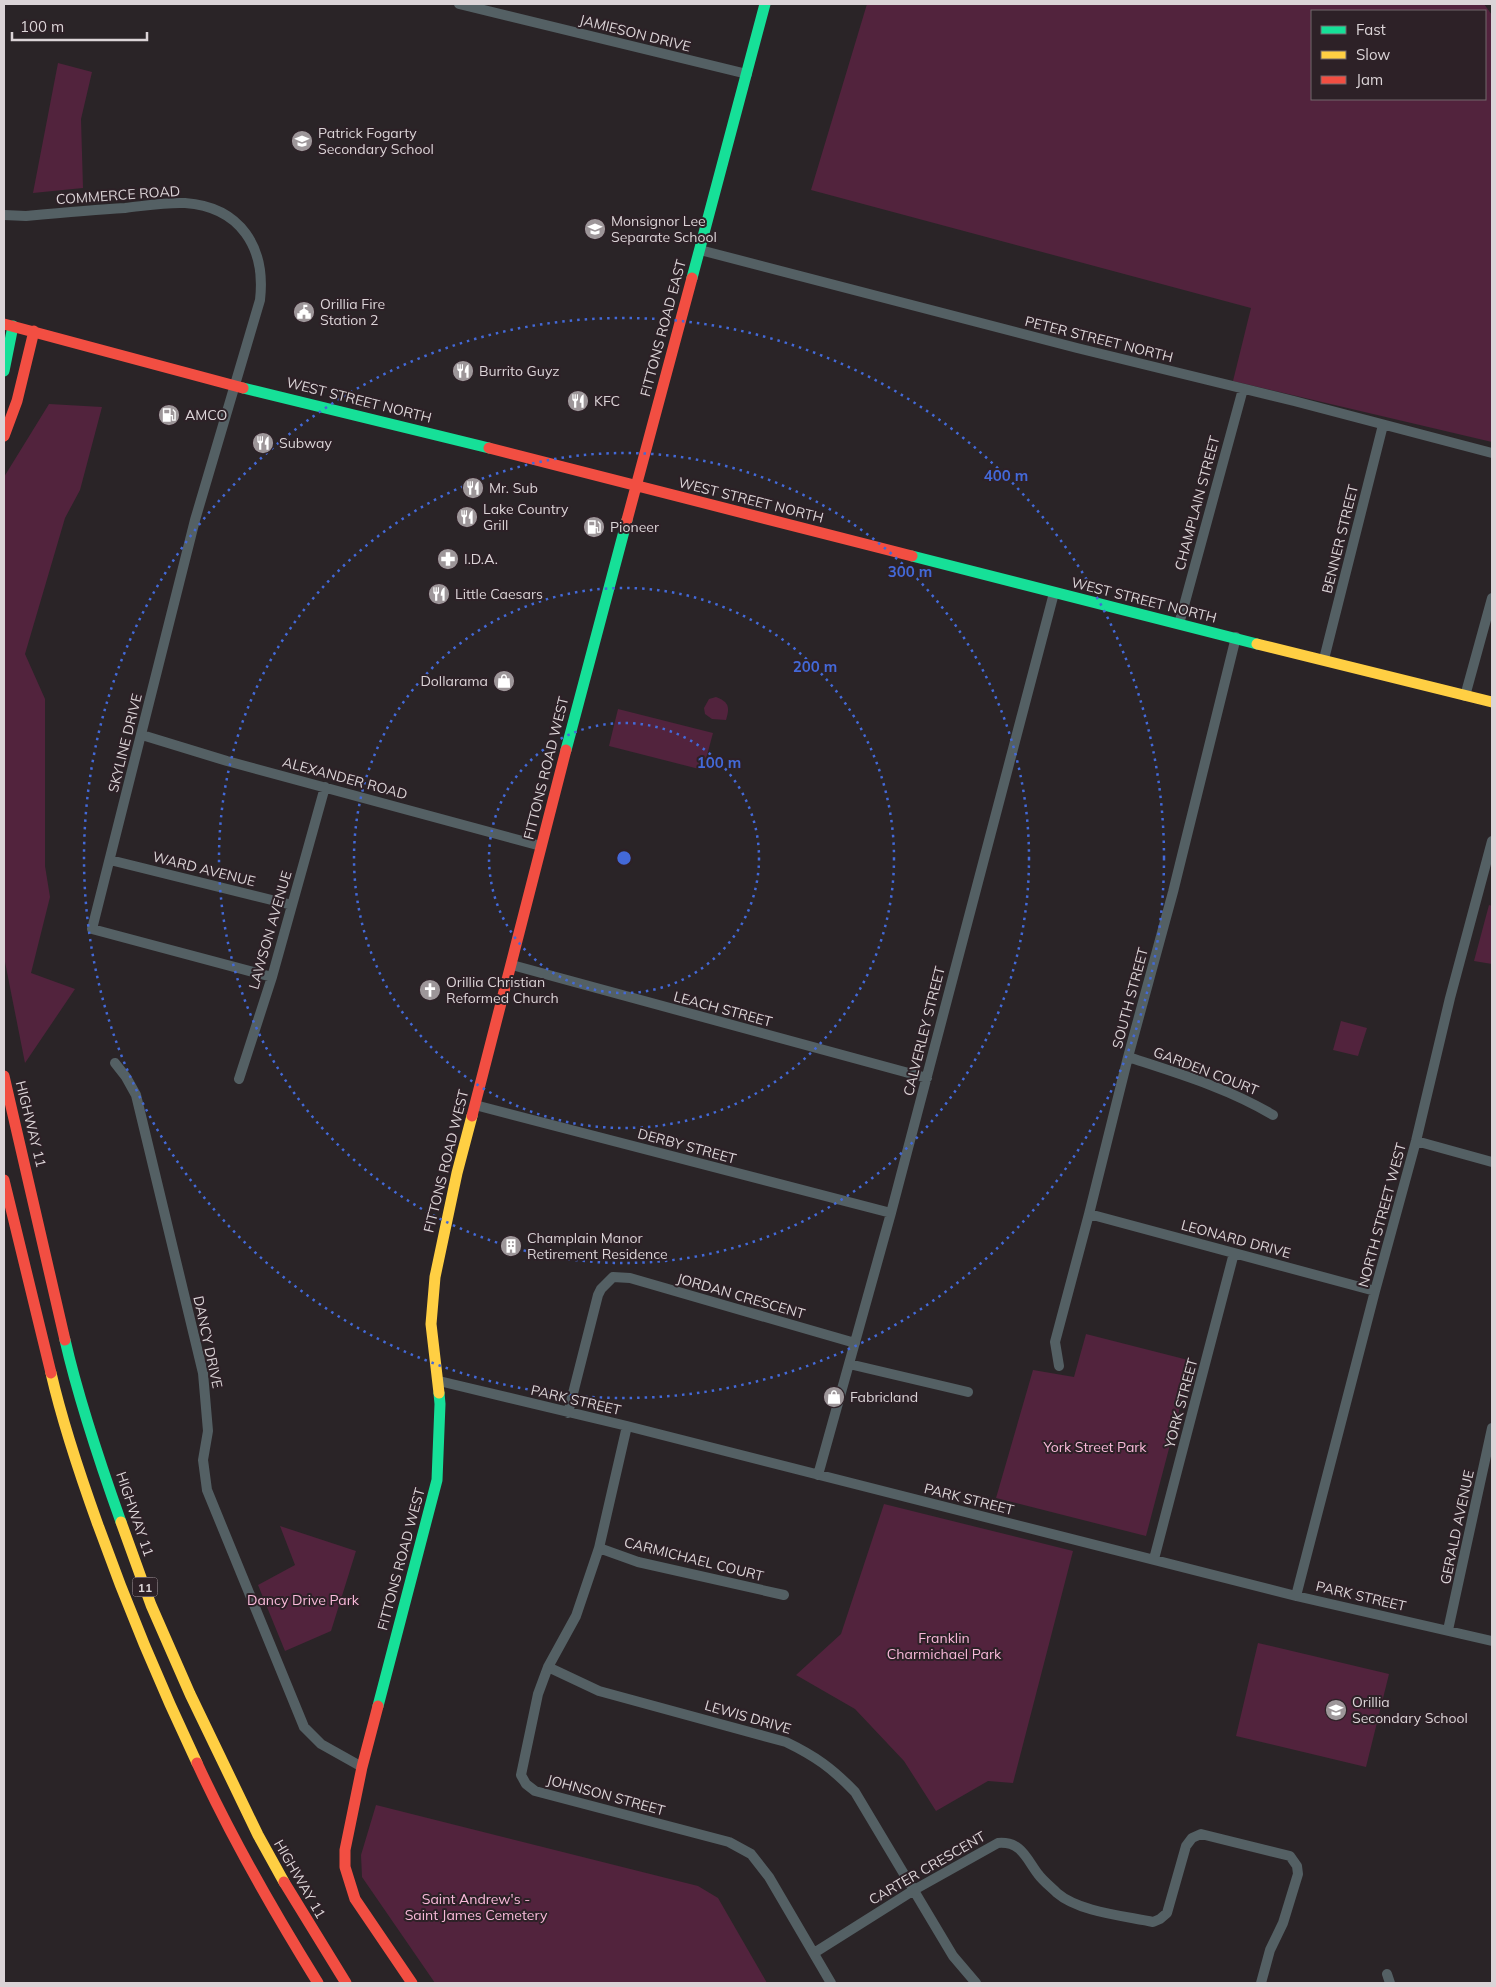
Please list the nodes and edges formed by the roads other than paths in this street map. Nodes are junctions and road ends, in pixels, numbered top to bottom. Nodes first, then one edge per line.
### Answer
1 (459, 4) edge
2 (765, 4) edge
3 (747, 74) junction
4 (4, 215) edge
5 (700, 250) junction
6 (8, 325) edge
7 (34, 331) junction
8 (4, 371) edge
9 (234, 386) junction
10 (1243, 389) junction
11 (1383, 425) junction
12 (4, 436) edge
13 (1492, 453) edge
14 (636, 486) junction
15 (1054, 594) junction
16 (1492, 598) edge
17 (1179, 624) junction
18 (1236, 638) junction
19 (1324, 659) junction
20 (1465, 696) junction
21 (1492, 702) edge
22 (142, 735) junction
23 (325, 787) junction
24 (1492, 841) edge
25 (542, 846) junction
26 (110, 860) junction
27 (292, 905) junction
28 (512, 965) junction
29 (272, 977) junction
30 (1128, 1057) junction
31 (115, 1063) dead end
32 (4, 1076) edge
33 (926, 1078) junction
34 (239, 1080) dead end
35 (475, 1105) junction
36 (1272, 1114) dead end
37 (1416, 1141) junction
38 (1492, 1162) edge
39 (4, 1180) edge
40 (891, 1213) junction
41 (1089, 1214) junction
42 (1234, 1253) junction
43 (1375, 1291) junction
44 (855, 1343) junction
45 (849, 1364) junction
46 (1059, 1366) dead end
47 (439, 1381) junction
48 (968, 1392) dead end
49 (568, 1413) junction
50 (628, 1426) junction
51 (1492, 1428) edge
52 (818, 1475) junction
53 (599, 1548) junction
54 (1154, 1559) junction
55 (784, 1595) dead end
56 (1296, 1596) junction
57 (1448, 1630) junction
58 (1492, 1641) edge
59 (548, 1667) junction
60 (362, 1767) junction
61 (914, 1890) junction
62 (814, 1953) junction
63 (318, 1983) edge
64 (346, 1983) edge
65 (412, 1983) edge
66 (831, 1983) edge
67 (976, 1983) edge
68 (1261, 1983) edge

1 - 3 street, JAMIESON DRIVE
2 - 3 main road, FITTONS ROAD EAST
3 - 5 main road, FITTONS ROAD EAST
4 - 9 street, COMMERCE ROAD
5 - 10 street, PETER STREET NORTH
5 - 14 main road, FITTONS ROAD EAST
6 - 7 main road, WEST STREET NORTH
6 - 8 main road
7 - 9 main road, WEST STREET NORTH
7 - 12 main road
9 - 14 main road, WEST STREET NORTH
9 - 22 street, SKYLINE DRIVE
10 - 11 street, PETER STREET NORTH
10 - 17 street, CHAMPLAIN STREET
11 - 13 street, PETER STREET NORTH
11 - 19 street, BENNER STREET
14 - 15 main road, WEST STREET NORTH
14 - 25 main road, FITTONS ROAD WEST
15 - 17 main road, WEST STREET NORTH
15 - 33 street, CALVERLEY STREET
16 - 20 street
17 - 18 main road, WEST STREET NORTH
18 - 19 main road, WEST STREET NORTH
18 - 30 street, SOUTH STREET
19 - 20 main road, WEST STREET NORTH
20 - 21 main road, WEST STREET NORTH
22 - 23 street, ALEXANDER ROAD
22 - 26 street, SKYLINE DRIVE
23 - 25 street, ALEXANDER ROAD
23 - 27 street, LAWSON AVENUE
24 - 37 street, NORTH STREET WEST
25 - 28 main road, FITTONS ROAD WEST
26 - 27 street, WARD AVENUE
26 - 29 street, SKYLINE DRIVE
27 - 29 street, LAWSON AVENUE
28 - 33 street, LEACH STREET
28 - 35 main road, FITTONS ROAD WEST
29 - 34 street, LAWSON AVENUE
30 - 36 street, GARDEN COURT
30 - 41 street, SOUTH STREET
31 - 60 street, DANCY DRIVE
32 - 64 main road, HIGHWAY 11 / 11
33 - 40 street, CALVERLEY STREET
35 - 40 street, DERBY STREET
35 - 47 main road, FITTONS ROAD WEST
37 - 38 street
37 - 43 street, NORTH STREET WEST
39 - 63 main road, 11
40 - 44 street, CALVERLEY STREET
41 - 42 street, LEONARD DRIVE
41 - 46 street, SOUTH STREET
42 - 43 street, LEONARD DRIVE
42 - 54 street, YORK STREET
43 - 56 street, NORTH STREET WEST
44 - 45 street, CALVERLEY STREET
44 - 49 street, JORDAN CRESCENT
45 - 48 street
45 - 52 street, CALVERLEY STREET
47 - 49 street, PARK STREET
47 - 60 main road, FITTONS ROAD WEST
49 - 50 street, PARK STREET
50 - 52 street, PARK STREET
50 - 53 street, JOHNSON STREET
51 - 57 street, GERALD AVENUE
52 - 54 street, PARK STREET
53 - 55 street, CARMICHAEL COURT
53 - 59 street, JOHNSON STREET
54 - 56 street, PARK STREET
56 - 57 street, PARK STREET
57 - 58 street, PARK STREET
59 - 61 street, LEWIS DRIVE
59 - 62 street, JOHNSON STREET
60 - 65 main road, FITTONS ROAD WEST
61 - 62 street, CARTER CRESCENT
61 - 67 street, LEWIS DRIVE
61 - 68 street, CARTER CRESCENT
62 - 66 street, JOHNSON STREET

